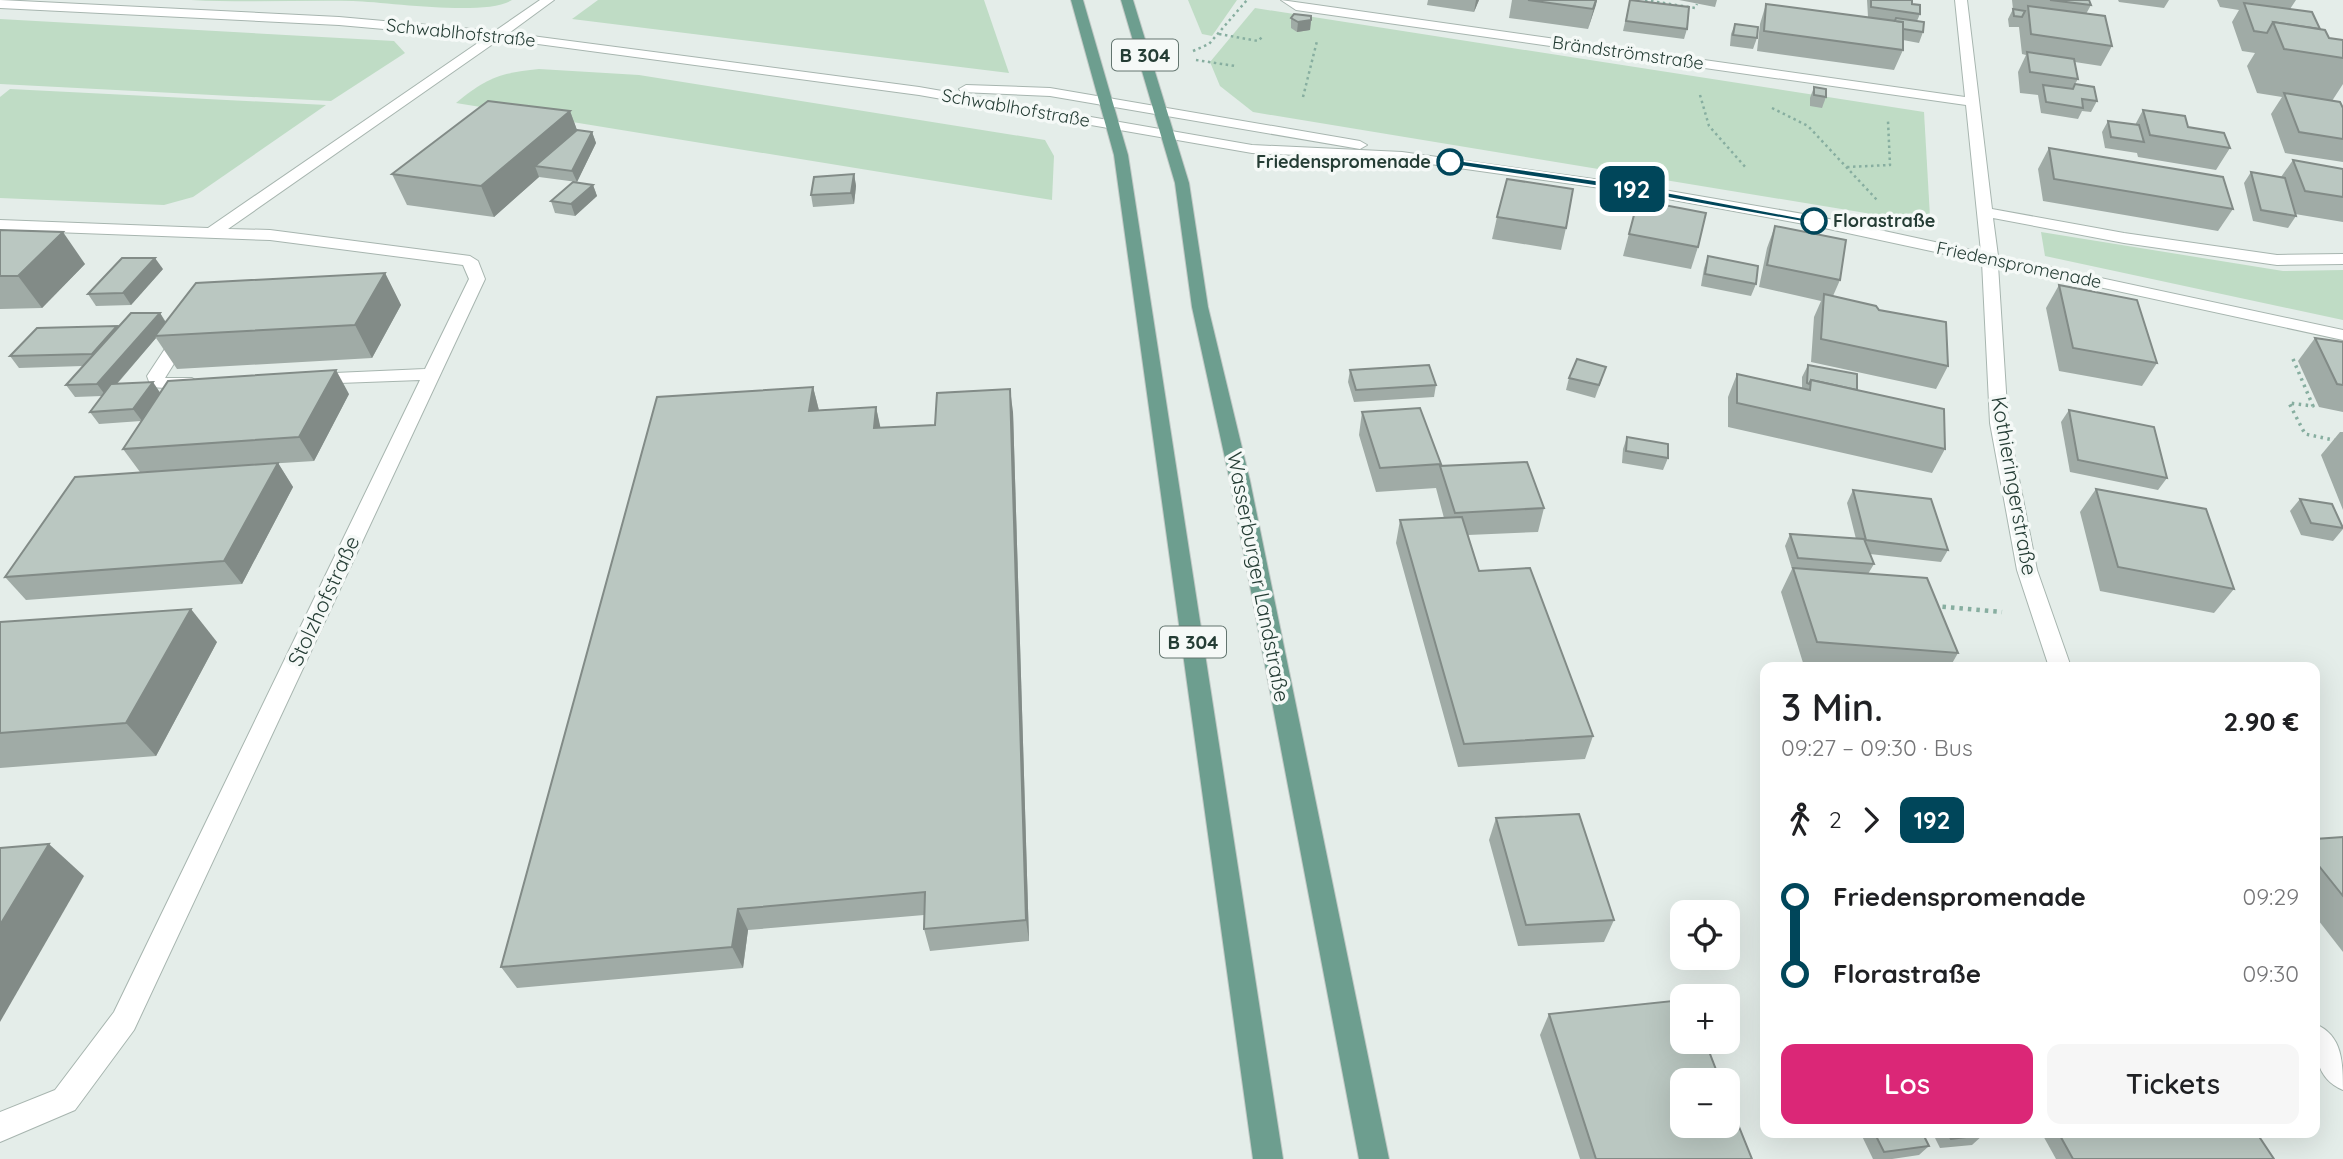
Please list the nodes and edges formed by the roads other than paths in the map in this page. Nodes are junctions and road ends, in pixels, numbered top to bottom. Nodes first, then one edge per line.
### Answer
1 (548, 0) edge
2 (1077, 0) edge
3 (1127, 0) edge
4 (1287, 0) edge
5 (1961, 0) edge
6 (0, 4) edge
7 (497, 35) junction
8 (919, 91) junction
9 (1107, 100) junction
10 (1970, 102) junction
11 (1161, 110) junction
12 (1114, 126) junction
13 (1169, 137) junction
14 (1402, 156) junction
15 (1984, 212) junction
16 (0, 225) edge
17 (213, 232) junction
18 (1990, 259) junction
19 (2343, 259) edge
20 (195, 320) edge
21 (2343, 335) edge
22 (432, 374) junction
23 (293, 380) edge
24 (210, 384) edge
25 (2058, 662) edge
26 (2320, 1044) edge
27 (2343, 1076) edge
28 (0, 1127) edge
29 (1268, 1159) edge
30 (1374, 1159) edge

1 - 7 street
2 - 9 main road, B 304
3 - 11 main road, Wasserburger Landstraße / B 304
4 - 10 street, Brändströmstraße
5 - 10 street
6 - 7 street, Schwablhofstraße
7 - 8 street, Schwablhofstraße
7 - 17 street
8 - 9 street, Schwablhofstraße
8 - 12 street, Schwablhofstraße
9 - 11 street, Friedenspromenade
9 - 12 main road, B 304
10 - 15 street
11 - 13 main road, Wasserburger Landstraße / B 304
11 - 14 street, Friedenspromenade
12 - 13 street, Friedenspromenade
12 - 29 main road, B 304
13 - 14 street, Friedenspromenade
13 - 30 main road, Wasserburger Landstraße / B 304
14 - 18 street, Friedenspromenade
15 - 18 street
15 - 19 street
16 - 17 street, Stolzhofstraße
17 - 22 street, Stolzhofstraße
18 - 21 street, Friedenspromenade
18 - 25 street, Kothieringerstraße
20 - 24 street
22 - 23 street
22 - 28 street, Stolzhofstraße
26 - 27 street

